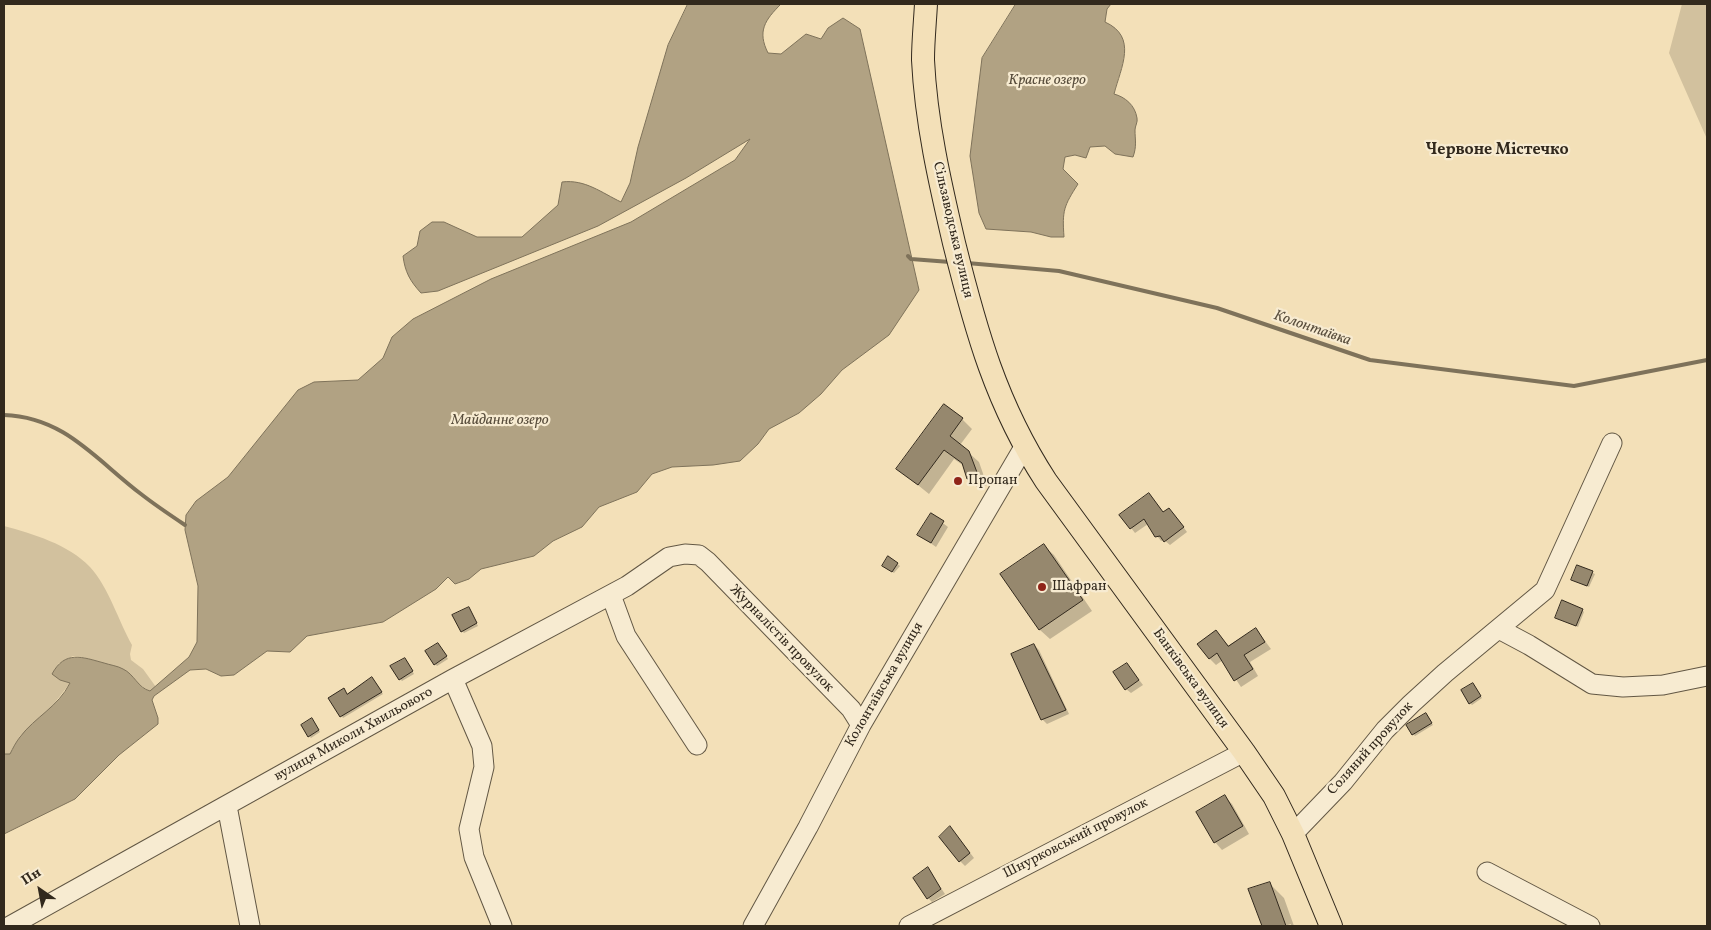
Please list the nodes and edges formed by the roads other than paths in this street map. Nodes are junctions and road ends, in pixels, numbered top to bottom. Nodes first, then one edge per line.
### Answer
1 (926, 4) edge
2 (1612, 443) dead end
3 (1024, 447) junction
4 (699, 555) joint
5 (611, 595) junction
6 (1498, 629) junction
7 (1707, 676) edge
8 (453, 680) junction
9 (861, 725) junction
10 (697, 745) dead end
11 (1244, 752) junction
12 (227, 806) junction
13 (1293, 834) junction
14 (1487, 872) dead end
15 (757, 924) edge
16 (1585, 925) edge
17 (10, 926) edge
18 (250, 926) edge
19 (502, 926) edge
20 (909, 926) edge
21 (1331, 926) edge

1 - 3 main road, Сільзаводська вулиця
2 - 6 street, Соляний провулок
3 - 9 street, Колонтаївська вулиця
3 - 11 main road, Банківська вулиця
4 - 5 street, вулиця Миколи Хвильового
4 - 9 street, Журналістів провулок
5 - 8 street, вулиця Миколи Хвильового
5 - 10 street
6 - 7 street
6 - 13 street, Соляний провулок
8 - 12 street, вулиця Миколи Хвильового
8 - 19 street
9 - 15 street, Колонтаївська вулиця
11 - 13 main road, Банківська вулиця
11 - 20 street, Шнурковський провулок
12 - 17 street, вулиця Миколи Хвильового
12 - 18 street
13 - 21 main road, Банківська вулиця
14 - 16 street

